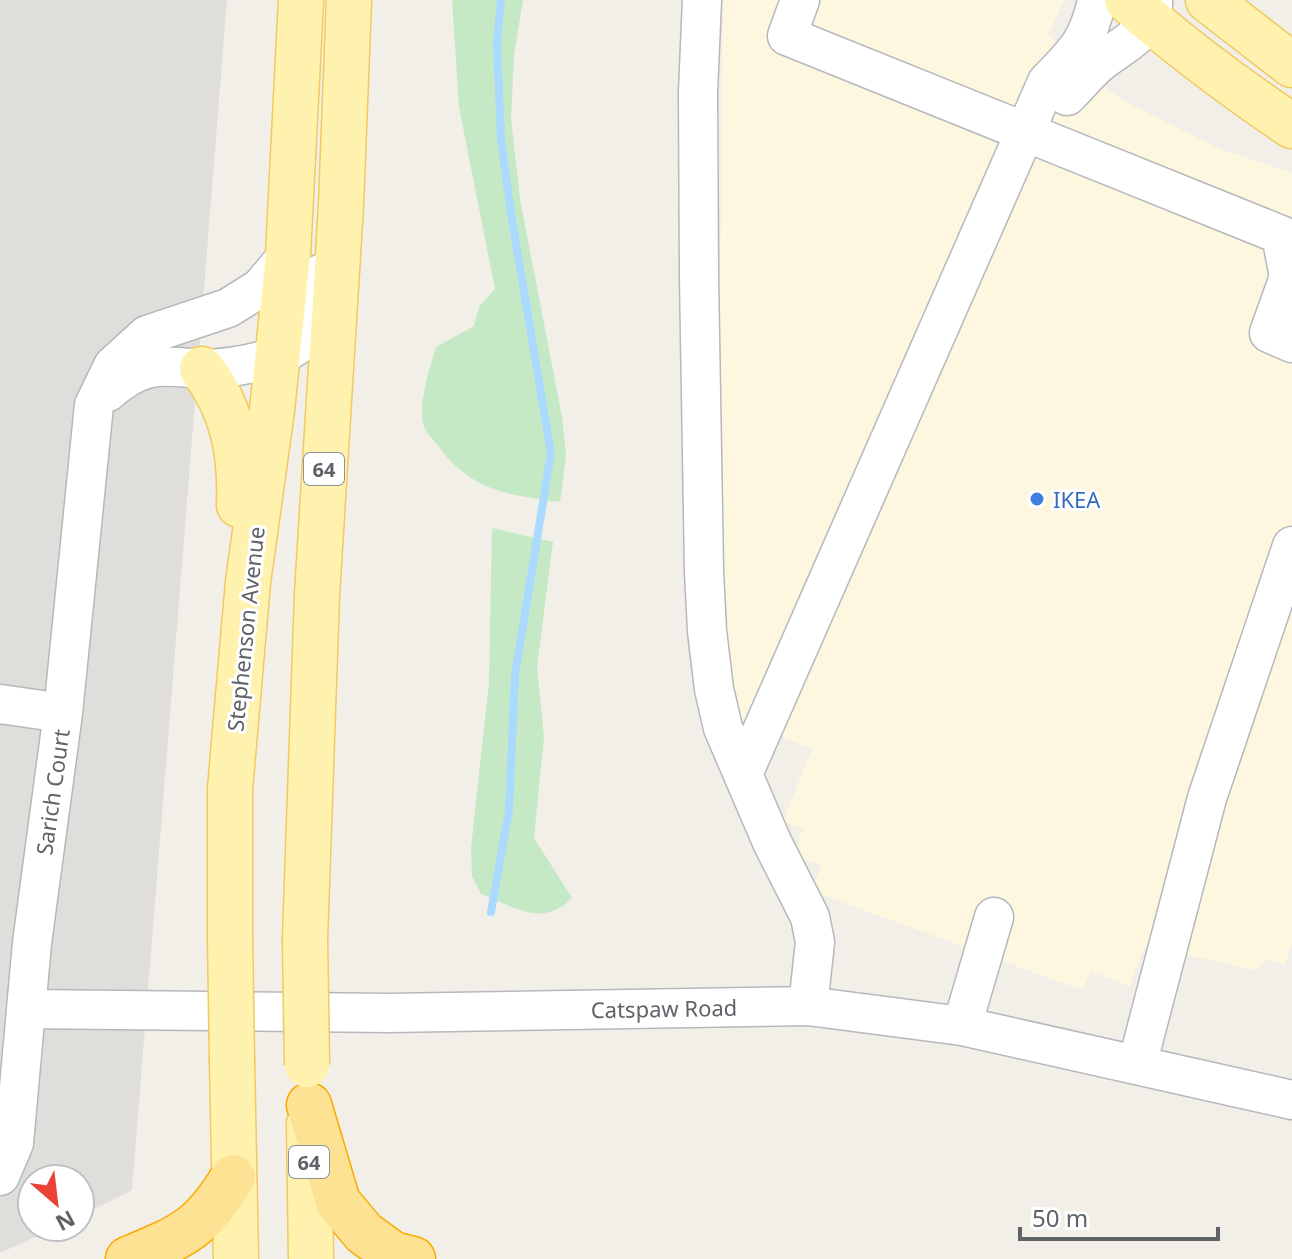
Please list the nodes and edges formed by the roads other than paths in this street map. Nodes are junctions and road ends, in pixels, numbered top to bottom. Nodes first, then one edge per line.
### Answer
1 (301, 0) edge
2 (349, 0) edge
3 (702, 0) edge
4 (800, 0) edge
5 (1097, 0) edge
6 (1208, 0) edge
7 (1143, 7) edge
8 (1292, 65) edge
9 (1292, 126) edge
10 (1025, 132) junction
11 (341, 205) junction
12 (288, 255) junction
13 (1291, 278) edge
14 (1292, 343) edge
15 (278, 356) junction
16 (202, 369) junction
17 (94, 405) junction
18 (1292, 546) edge
19 (248, 582) junction
20 (0, 704) edge
21 (63, 713) junction
22 (743, 774) junction
23 (994, 917) dead end
24 (808, 1006) junction
25 (26, 1009) junction
26 (962, 1026) junction
27 (1137, 1065) junction
28 (308, 1085) junction
29 (1292, 1100) edge
30 (0, 1176) edge
31 (233, 1177) junction
32 (128, 1259) edge
33 (236, 1259) edge
34 (311, 1259) edge
35 (413, 1259) edge

1 - 12 main road, Stephenson Avenue
2 - 11 main road, 64
3 - 22 street
4 - 10 street
5 - 10 street
6 - 8 main road
7 - 9 main road
7 - 10 street
10 - 13 street
10 - 22 street
11 - 15 street
11 - 28 main road, 64, bridge
12 - 15 main road, Stephenson Avenue
12 - 17 street, Sarich Court
13 - 14 street
15 - 16 street
15 - 19 main road, Stephenson Avenue
16 - 17 street
16 - 19 main road
17 - 21 street, Sarich Court
18 - 27 street
19 - 31 main road, Stephenson Avenue, bridge
20 - 21 street
21 - 25 street, Sarich Court
22 - 24 street
23 - 26 street
24 - 25 street, Catspaw Road
24 - 26 street, Catspaw Road
25 - 30 street, Sarich Court
26 - 27 street, Catspaw Road
27 - 29 street, Catspaw Road
28 - 34 main road, 64
28 - 35 highway
31 - 32 highway
31 - 33 main road, Stephenson Avenue

